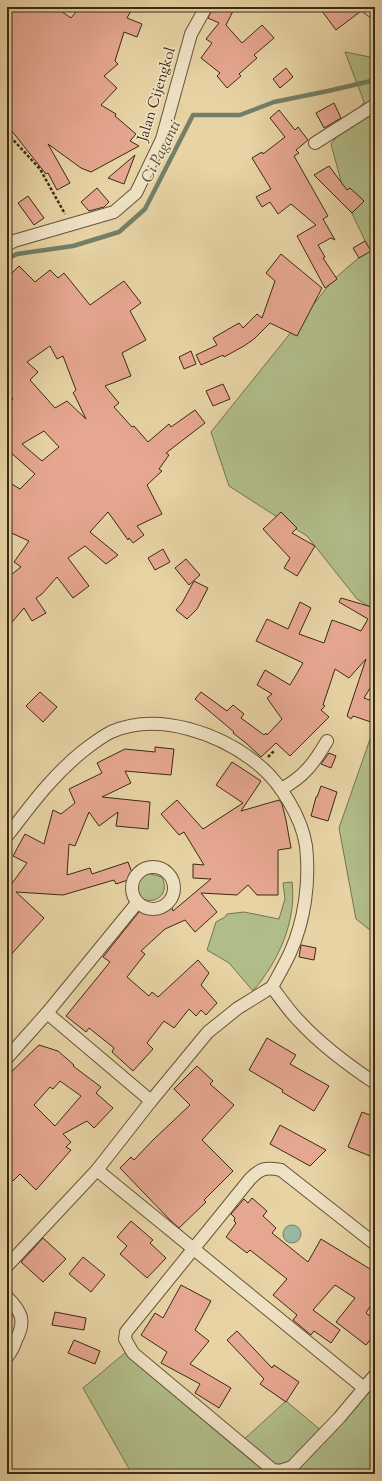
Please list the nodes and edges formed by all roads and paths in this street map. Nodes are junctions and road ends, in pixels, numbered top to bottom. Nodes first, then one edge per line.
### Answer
1 (206, 7) edge
2 (367, 7) edge
3 (375, 13) edge
4 (375, 105) edge
5 (7, 133) edge
6 (316, 143) dead end
7 (71, 225) junction
8 (7, 245) edge
9 (327, 741) dead end
10 (281, 789) junction
11 (7, 836) edge
12 (137, 903) dead end
13 (272, 987) junction
14 (47, 1013) junction
15 (7, 1058) edge
16 (375, 1084) edge
17 (151, 1101) junction
18 (97, 1170) junction
19 (375, 1244) edge
20 (194, 1249) junction
21 (7, 1266) edge
22 (7, 1297) edge
23 (8, 1352) edge
24 (375, 1375) edge
25 (364, 1388) junction

1 - 7 street, Jalan Cijengkol
2 - 3 street
4 - 6 street
5 - 7 path
7 - 8 street, Jalan Cijengkol
9 - 10 street
10 - 11 street
10 - 13 street
12 - 14 street
13 - 16 street
13 - 17 street
14 - 15 street
14 - 17 street
17 - 18 street
18 - 20 street
18 - 21 street
19 - 20 street
20 - 25 street
20 - 25 street
22 - 23 street
24 - 25 street

